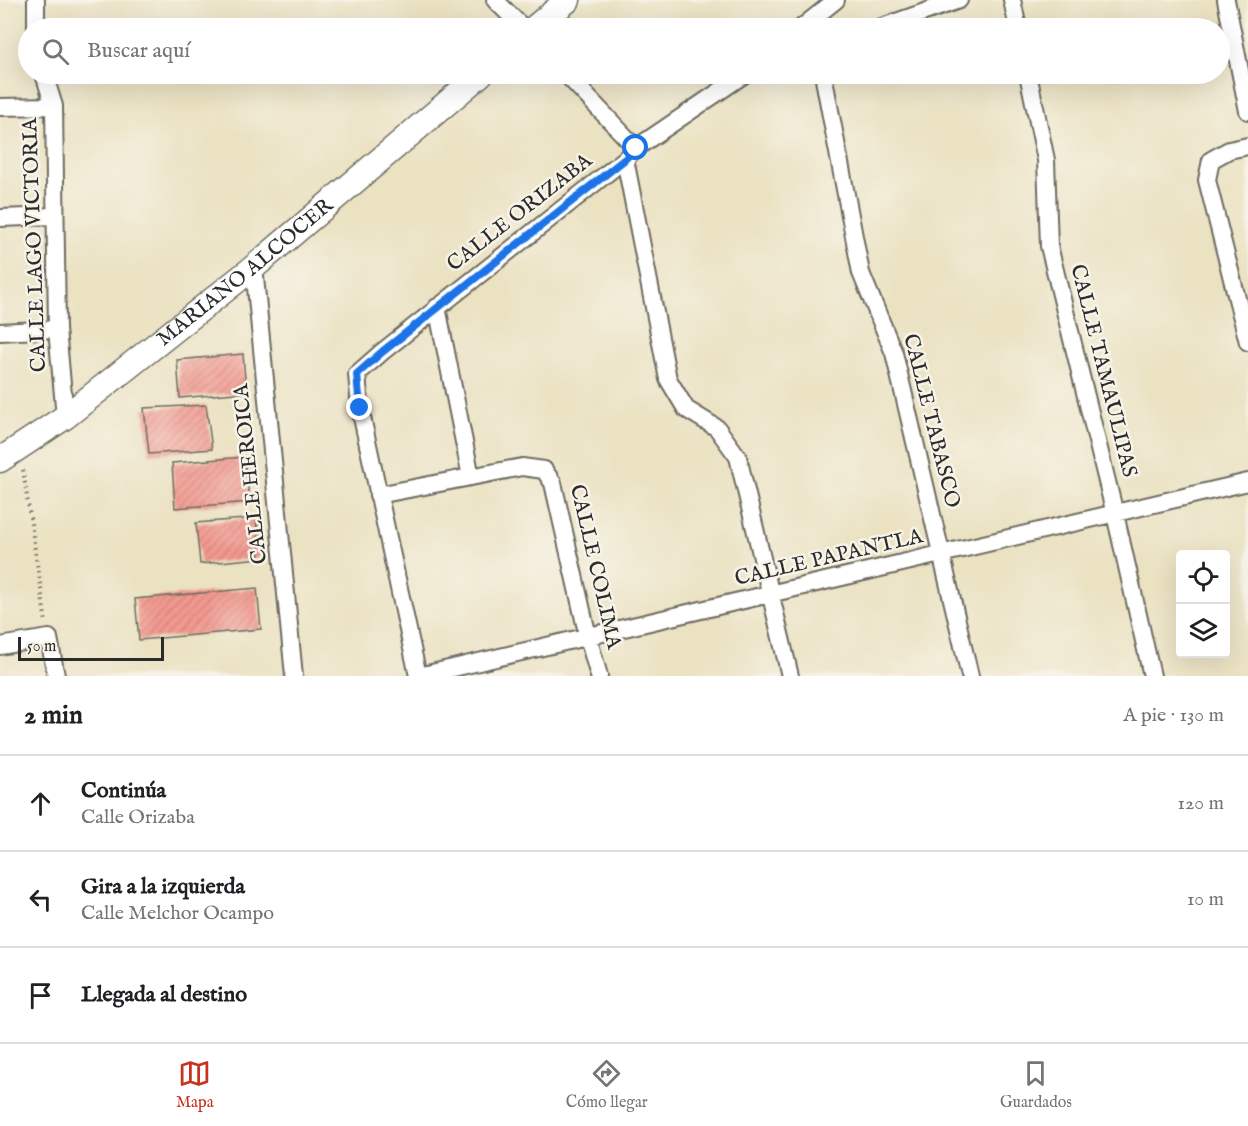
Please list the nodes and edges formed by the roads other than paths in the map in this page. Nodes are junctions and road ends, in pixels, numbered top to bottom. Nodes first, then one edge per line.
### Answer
1 (36, 0) edge
2 (495, 0) edge
3 (568, 0) edge
4 (836, 0) edge
5 (960, 0) edge
6 (1011, 0) edge
7 (1226, 0) edge
8 (36, 18) edge
9 (513, 18) edge
10 (546, 18) edge
11 (817, 18) edge
12 (908, 18) edge
13 (1016, 18) edge
14 (1230, 18) edge
15 (1230, 20) edge
16 (47, 84) edge
17 (470, 84) edge
18 (574, 84) edge
19 (732, 84) edge
20 (825, 84) edge
21 (1030, 84) edge
22 (54, 106) junction
23 (0, 107) edge
24 (1248, 111) edge
25 (1248, 146) edge
26 (630, 154) junction
27 (54, 216) junction
28 (0, 218) edge
29 (254, 267) junction
30 (437, 307) junction
31 (57, 329) junction
32 (0, 332) edge
33 (1248, 342) edge
34 (65, 417) junction
35 (10, 454) edge
36 (471, 477) junction
37 (1248, 482) edge
38 (378, 495) junction
39 (1115, 514) junction
40 (940, 555) junction
41 (770, 594) junction
42 (588, 637) junction
43 (0, 646) edge
44 (56, 676) edge
45 (294, 676) edge
46 (419, 676) edge
47 (598, 676) edge
48 (790, 676) edge
49 (970, 676) edge
50 (1152, 676) edge

1 - 8 street
2 - 9 street
3 - 10 main road
4 - 11 street
5 - 12 street
6 - 13 street
7 - 14 street
15 - 24 street
16 - 22 street, CALLE LAGO VICTORIA
17 - 29 main road, MARIANO ALCOCER
18 - 26 street
19 - 26 street, CALLE ORIZABA
20 - 40 street, CALLE TABASCO
21 - 39 street, CALLE TAMAULIPAS
22 - 23 street
22 - 27 street, CALLE LAGO VICTORIA
25 - 33 street
26 - 30 street, CALLE ORIZABA
26 - 41 street
27 - 28 street
27 - 31 street, CALLE LAGO VICTORIA
29 - 34 main road, MARIANO ALCOCER
29 - 45 street, CALLE HEROICA
30 - 36 street
30 - 38 street, CALLE ORIZABA
31 - 32 street
31 - 34 street, CALLE LAGO VICTORIA
34 - 35 main road, MARIANO ALCOCER
36 - 38 street
36 - 42 street, CALLE COLIMA
37 - 39 street, CALLE PAPANTLA
38 - 46 street
39 - 40 street, CALLE PAPANTLA
39 - 50 street, CALLE TAMAULIPAS
40 - 41 street, CALLE PAPANTLA
40 - 49 street, CALLE TABASCO
41 - 42 street, CALLE PAPANTLA
41 - 48 street
42 - 46 street, CALLE PAPANTLA
42 - 47 street, CALLE COLIMA
43 - 44 street

